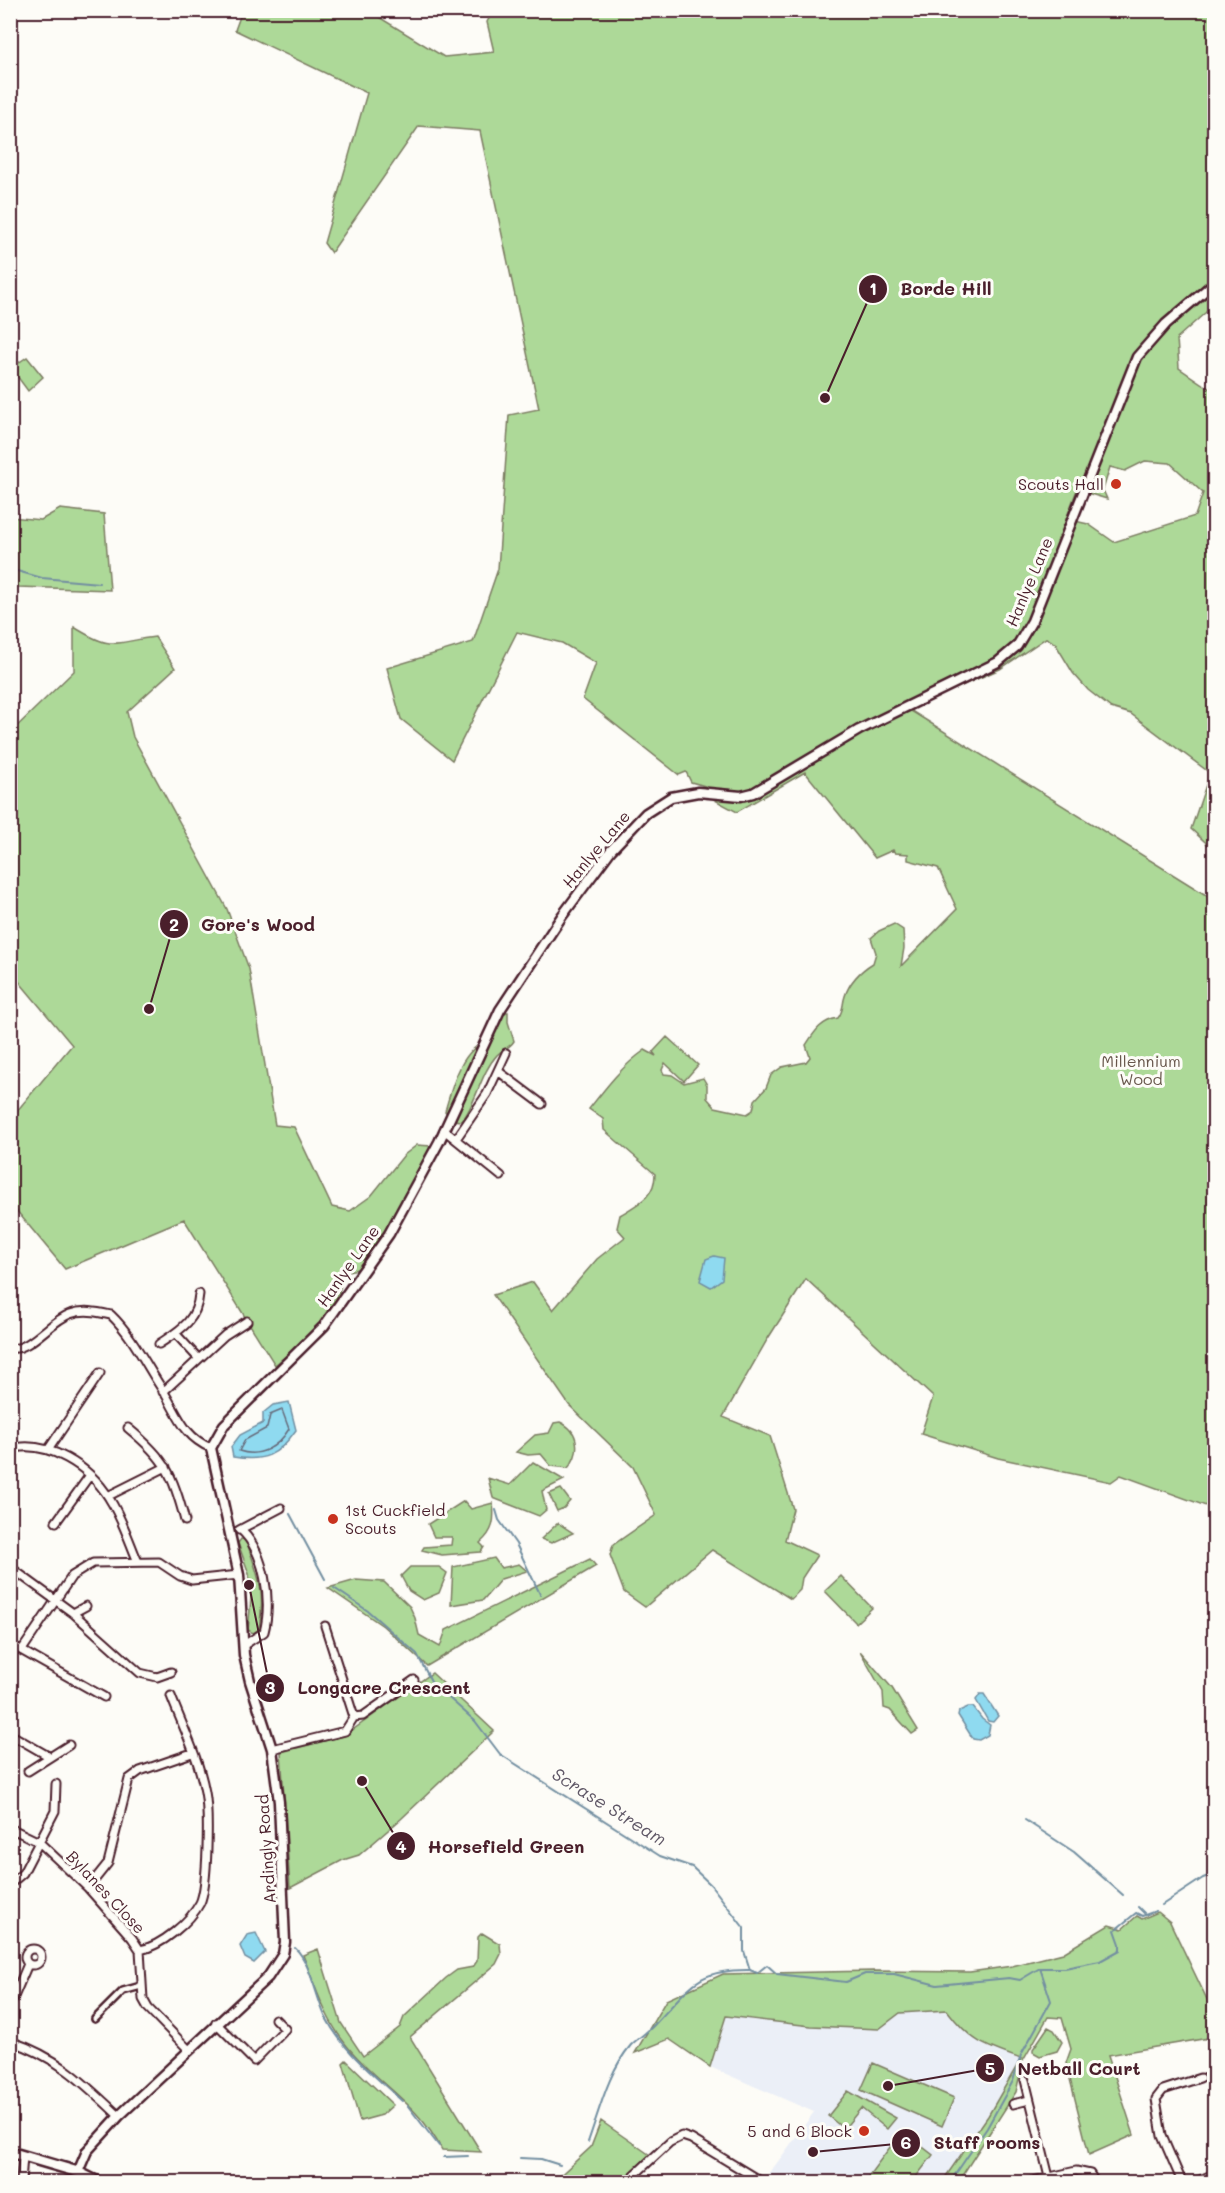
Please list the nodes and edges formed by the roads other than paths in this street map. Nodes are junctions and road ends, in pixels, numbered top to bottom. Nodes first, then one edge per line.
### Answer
1 (1215, 283) edge
2 (506, 1053) dead end
3 (498, 1071) junction
4 (542, 1104) dead end
5 (444, 1130) junction
6 (456, 1139) junction
7 (501, 1176) dead end
8 (199, 1294) dead end
9 (248, 1321) dead end
10 (175, 1333) junction
11 (159, 1344) dead end
12 (10, 1348) edge
13 (198, 1358) junction
14 (100, 1373) dead end
15 (163, 1392) junction
16 (128, 1428) dead end
17 (211, 1448) junction
18 (10, 1449) edge
19 (48, 1450) junction
20 (166, 1467) junction
21 (90, 1475) junction
22 (108, 1496) junction
23 (281, 1508) dead end
24 (185, 1521) dead end
25 (56, 1522) dead end
26 (241, 1530) junction
27 (231, 1533) junction
28 (138, 1562) junction
29 (10, 1567) edge
30 (239, 1575) junction
31 (56, 1600) junction
32 (86, 1606) dead end
33 (73, 1613) junction
34 (325, 1626) dead end
35 (10, 1644) edge
36 (244, 1645) junction
37 (22, 1650) junction
38 (171, 1672) dead end
39 (414, 1680) dead end
40 (171, 1696) dead end
41 (104, 1697) dead end
42 (354, 1717) junction
43 (10, 1734) edge
44 (69, 1745) dead end
45 (272, 1749) junction
46 (192, 1753) junction
47 (50, 1757) junction
48 (28, 1771) dead end
49 (56, 1784) dead end
50 (10, 1828) edge
51 (39, 1842) junction
52 (10, 1884) edge
53 (88, 1888) junction
54 (140, 1950) junction
55 (28, 1964) dead end
56 (141, 1986) junction
57 (10, 2006) edge
58 (95, 2019) dead end
59 (275, 2019) dead end
60 (216, 2023) junction
61 (10, 2041) edge
62 (188, 2049) junction
63 (1200, 2078) dead end
64 (1025, 2080) dead end
65 (1029, 2100) junction
66 (1013, 2104) dead end
67 (119, 2116) junction
68 (10, 2152) edge
69 (23, 2156) junction
70 (78, 2172) junction
71 (1215, 2174) edge
72 (1049, 2177) junction
73 (21, 2182) edge
74 (98, 2182) edge
75 (627, 2182) edge
76 (762, 2182) edge
77 (1028, 2182) edge
78 (1095, 2182) edge
79 (1182, 2182) edge
80 (1195, 2182) edge

1 - 5 street, Hanlye Lane
2 - 3 street
3 - 4 street
3 - 6 street
5 - 6 street
5 - 17 street, Hanlye Lane
6 - 7 street
8 - 10 street
9 - 13 street
10 - 11 street
10 - 13 street
12 - 15 street
13 - 15 street
14 - 19 street
15 - 17 street
16 - 20 street
17 - 27 street, Ardingly Road
18 - 19 street
19 - 21 street
20 - 22 street
20 - 24 street
21 - 22 street
21 - 25 street
22 - 28 street
23 - 26 street
26 - 27 street
26 - 36 street
27 - 30 street, Ardingly Road
28 - 30 street
28 - 31 street
29 - 31 street
30 - 36 street, Ardingly Road
31 - 33 street
31 - 37 street
32 - 33 street
33 - 38 street
34 - 42 street
35 - 37 street
36 - 45 street, Ardingly Road
37 - 41 street
39 - 42 street
40 - 46 street
42 - 45 street
43 - 47 street
44 - 47 street
45 - 60 street, Ardingly Road
46 - 53 street
46 - 54 street
47 - 48 street
49 - 51 street
50 - 51 street, Bylanes Close
51 - 52 street
51 - 53 street, Bylanes Close
53 - 54 street, Bylanes Close
54 - 56 street, Bylanes Close
55 - 57 street
56 - 58 street
56 - 62 street, Bylanes Close
59 - 60 street
60 - 62 street, Ardingly Road
61 - 67 street
62 - 67 street, Ardingly Road
63 - 79 street
64 - 65 street
65 - 66 street
65 - 72 street
67 - 70 street, Ardingly Road
68 - 69 main road
69 - 70 main road
69 - 73 street
70 - 74 main road
71 - 80 street
72 - 77 street
72 - 78 street
75 - 76 street

